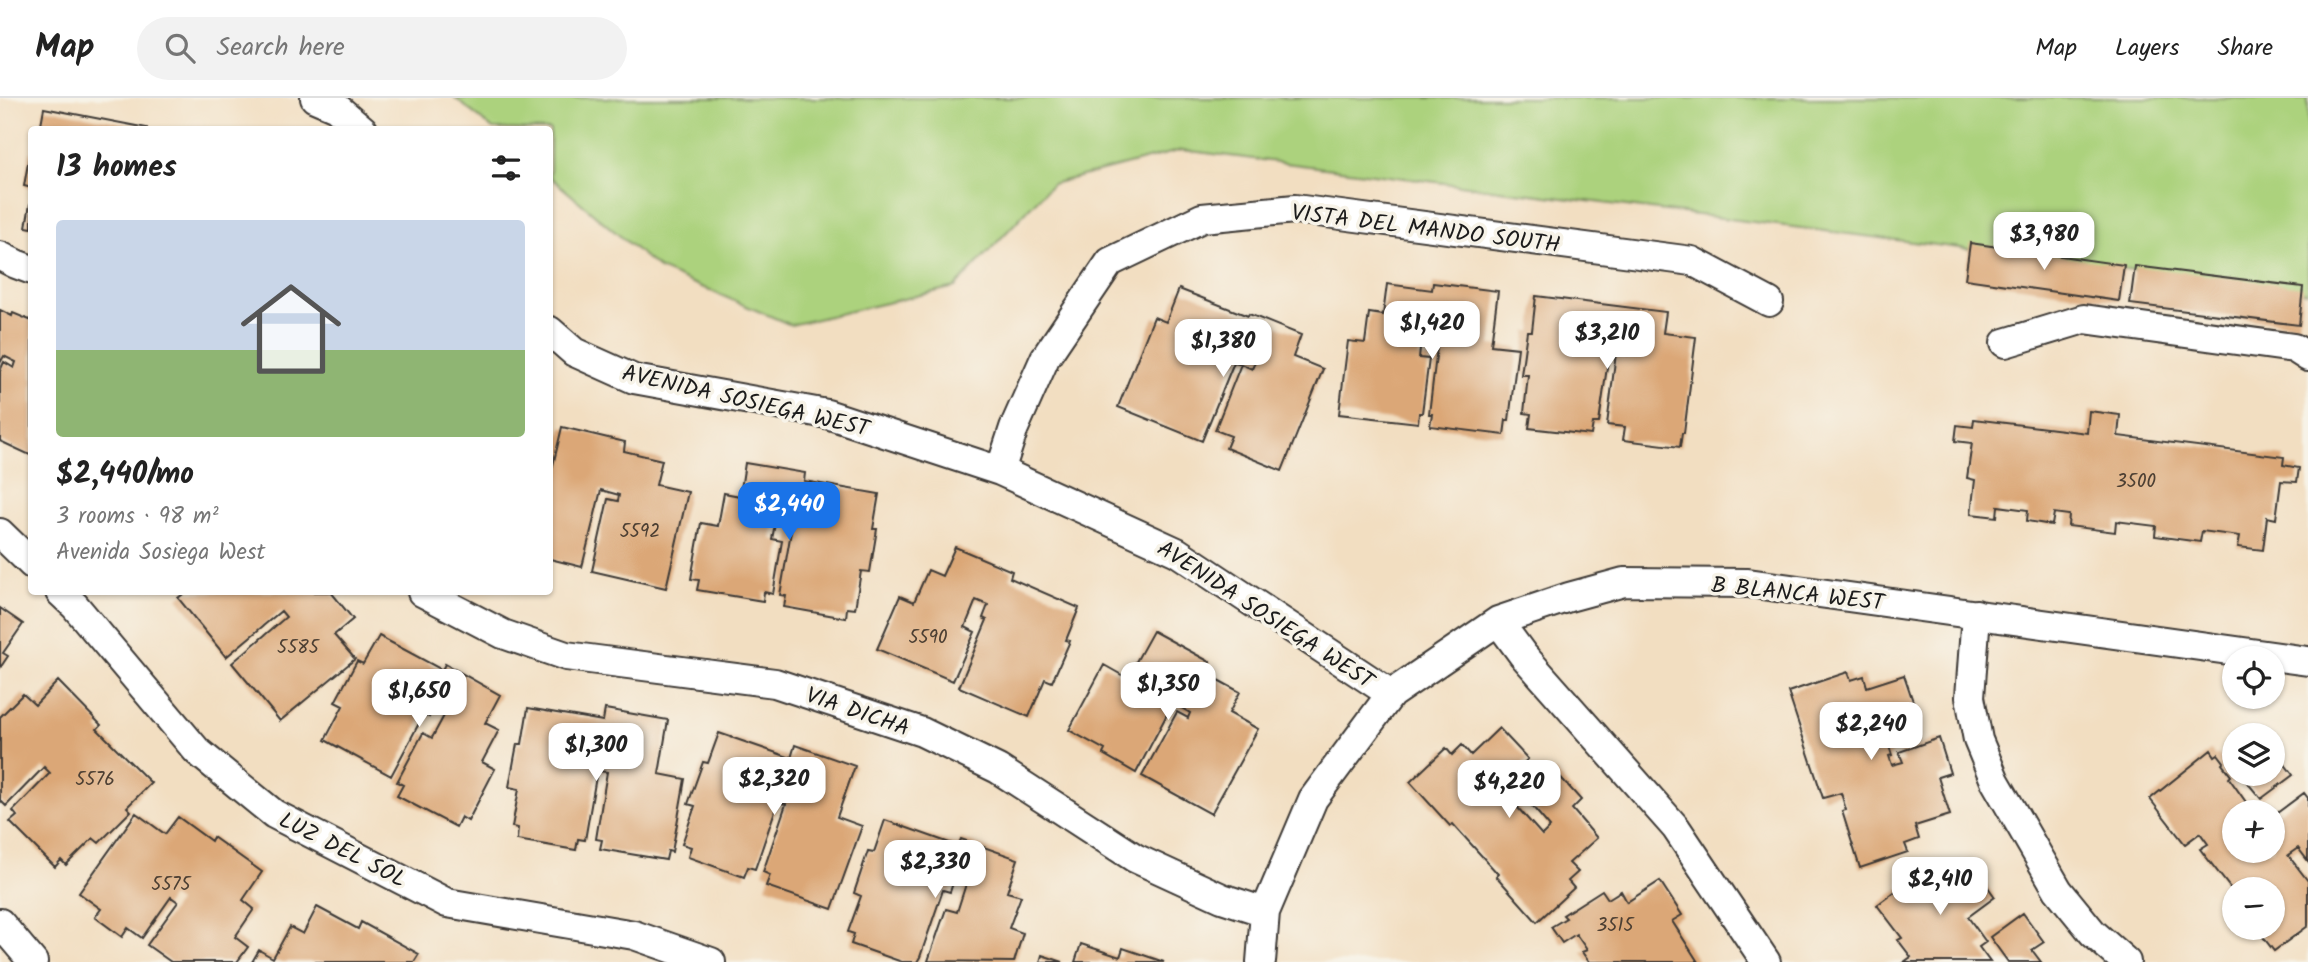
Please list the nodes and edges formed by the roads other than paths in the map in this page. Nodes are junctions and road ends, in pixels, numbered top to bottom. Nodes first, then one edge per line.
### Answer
1 (315, 98) edge
2 (358, 126) edge
3 (0, 256) edge
4 (28, 268) edge
5 (1769, 302) dead end
6 (553, 334) edge
7 (2005, 343) dead end
8 (2308, 356) edge
9 (1000, 471) junction
10 (0, 533) edge
11 (28, 560) edge
12 (63, 595) edge
13 (428, 595) edge
14 (1976, 614) junction
15 (1498, 621) junction
16 (2308, 661) edge
17 (1391, 694) junction
18 (1265, 912) junction
19 (0, 923) edge
20 (33, 962) edge
21 (711, 962) edge
22 (1261, 962) edge
23 (1766, 962) edge
24 (2126, 962) edge

1 - 2 street
3 - 4 street
5 - 9 street, VISTA DEL MANDO SOUTH
6 - 9 street, AVENIDA SOSIEGA WEST
7 - 8 street
9 - 17 street, AVENIDA SOSIEGA WEST
10 - 11 street
12 - 21 street, LUZ DEL SOL
13 - 18 street, VIA DICHA
14 - 15 street, B BLANCA WEST
14 - 16 street, B BLANCA WEST
14 - 24 street
15 - 17 street, B BLANCA WEST
15 - 23 street
17 - 18 street, B BLANCA WEST
18 - 22 street, B BLANCA WEST
19 - 20 street

